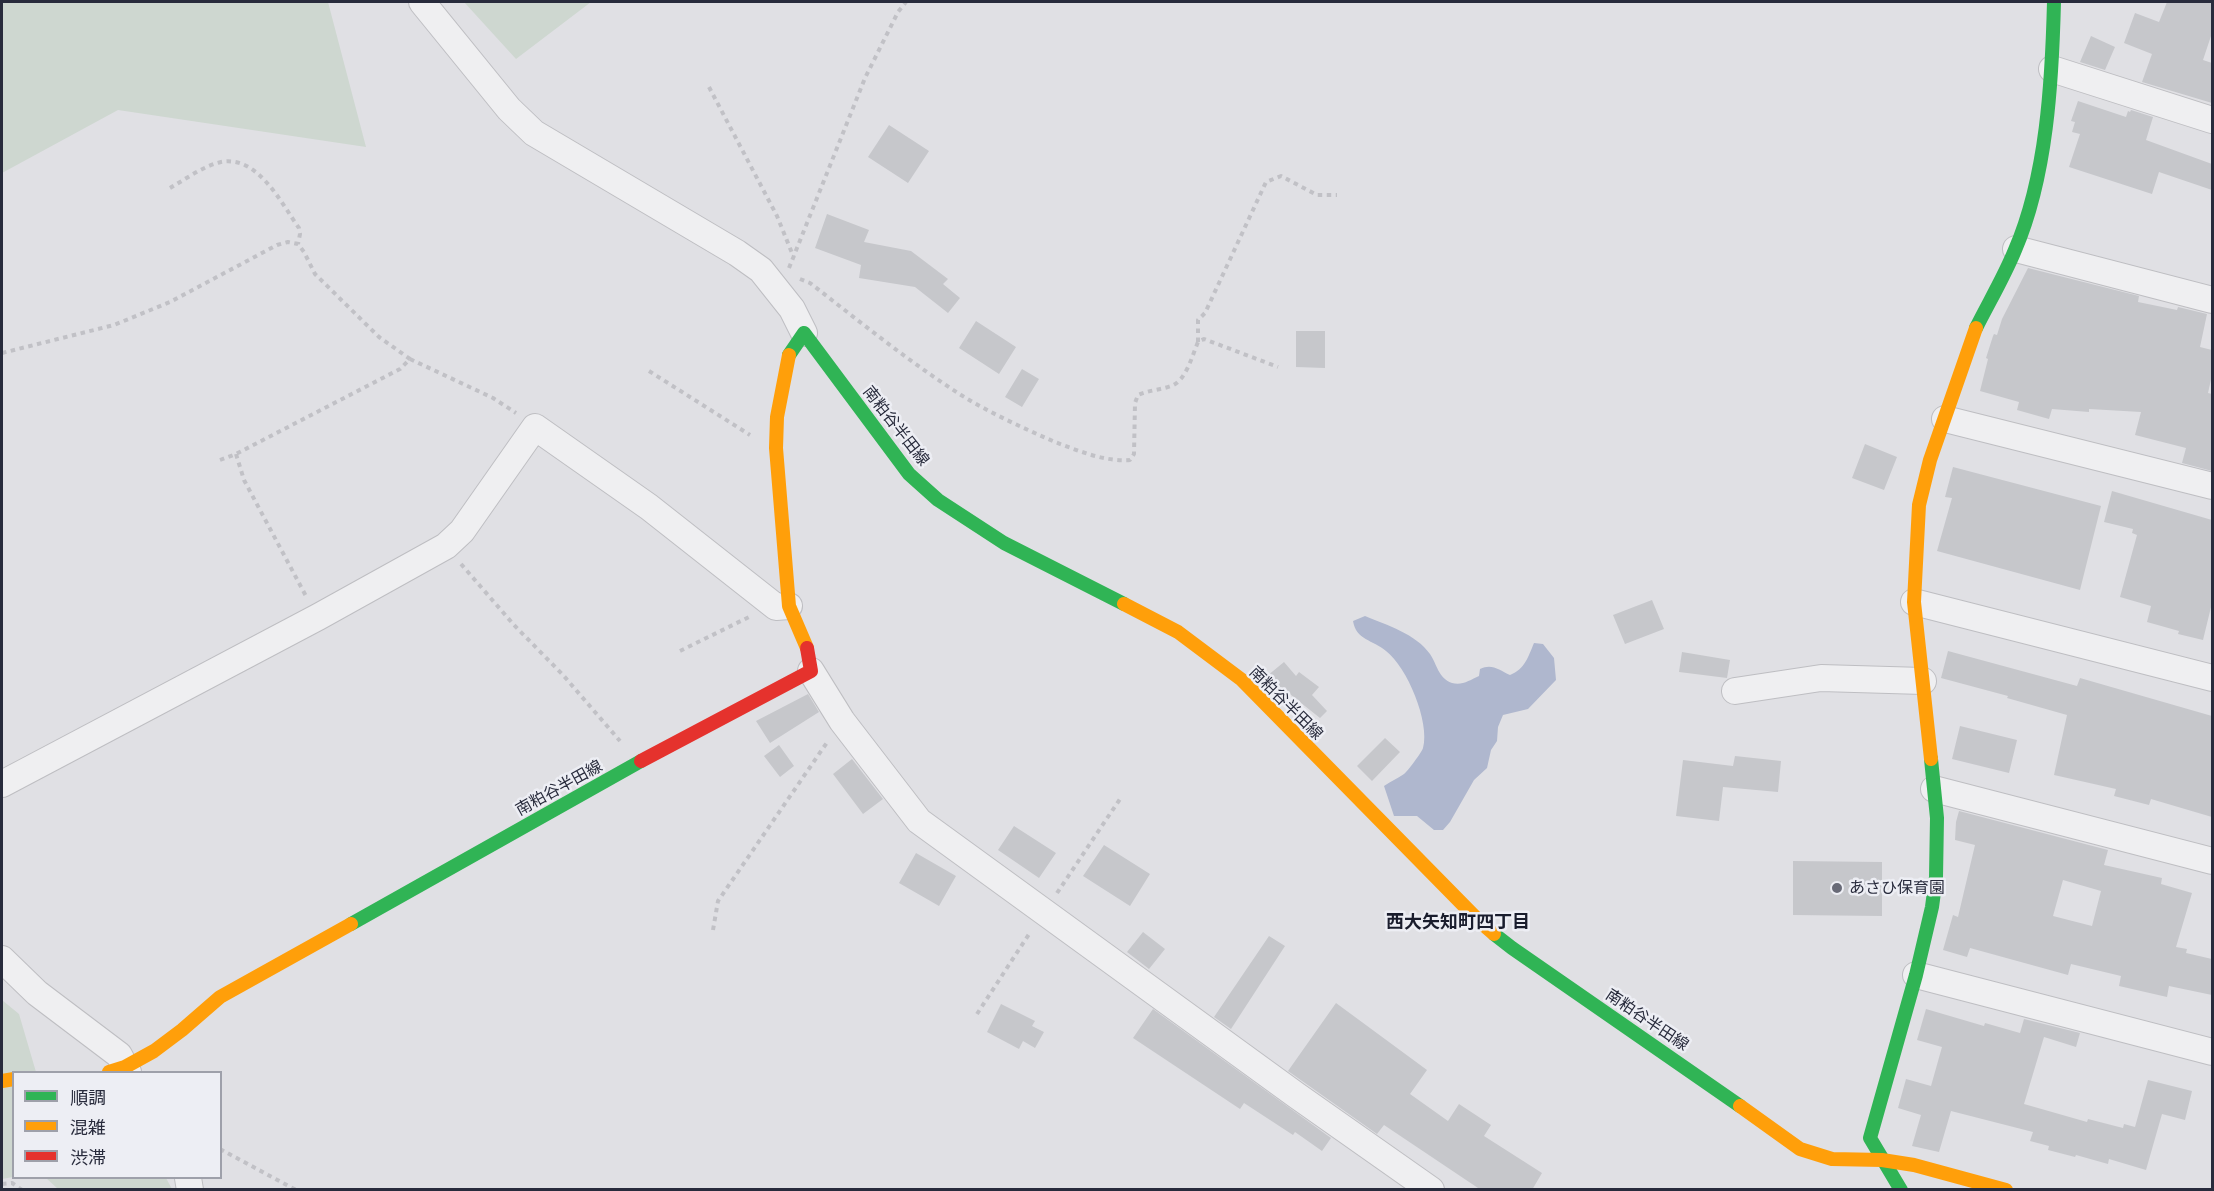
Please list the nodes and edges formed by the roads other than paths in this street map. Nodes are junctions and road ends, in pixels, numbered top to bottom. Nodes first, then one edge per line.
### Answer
1 (422, 2) edge
2 (2054, 2) edge
3 (2052, 69) junction
4 (2212, 120) edge
5 (2016, 249) junction
6 (2212, 300) edge
7 (804, 333) junction
8 (1945, 419) junction
9 (2212, 486) edge
10 (1914, 602) junction
11 (781, 606) junction
12 (811, 671) junction
13 (2212, 678) edge
14 (1923, 681) junction
15 (1736, 691) dead end
16 (2, 784) edge
17 (1934, 789) junction
18 (2212, 861) edge
19 (2, 959) edge
20 (1916, 975) junction
21 (2212, 1052) edge
22 (121, 1071) edge
23 (1882, 1160) junction
24 (1431, 1190) edge
25 (1901, 1190) edge
26 (2006, 1190) edge

1 - 7 street
2 - 3 main road
3 - 4 street
3 - 5 main road
5 - 6 street
5 - 8 main road
7 - 11 main road
7 - 23 main road, 南粕谷半田線
8 - 9 street
8 - 10 main road
10 - 13 street
10 - 14 main road
11 - 12 main road
11 - 16 street
12 - 22 main road, 南粕谷半田線
12 - 24 street
14 - 15 street
14 - 17 main road
17 - 18 street
17 - 20 main road
19 - 22 street
20 - 21 street
20 - 23 main road
23 - 25 main road
23 - 26 main road, 南粕谷半田線

